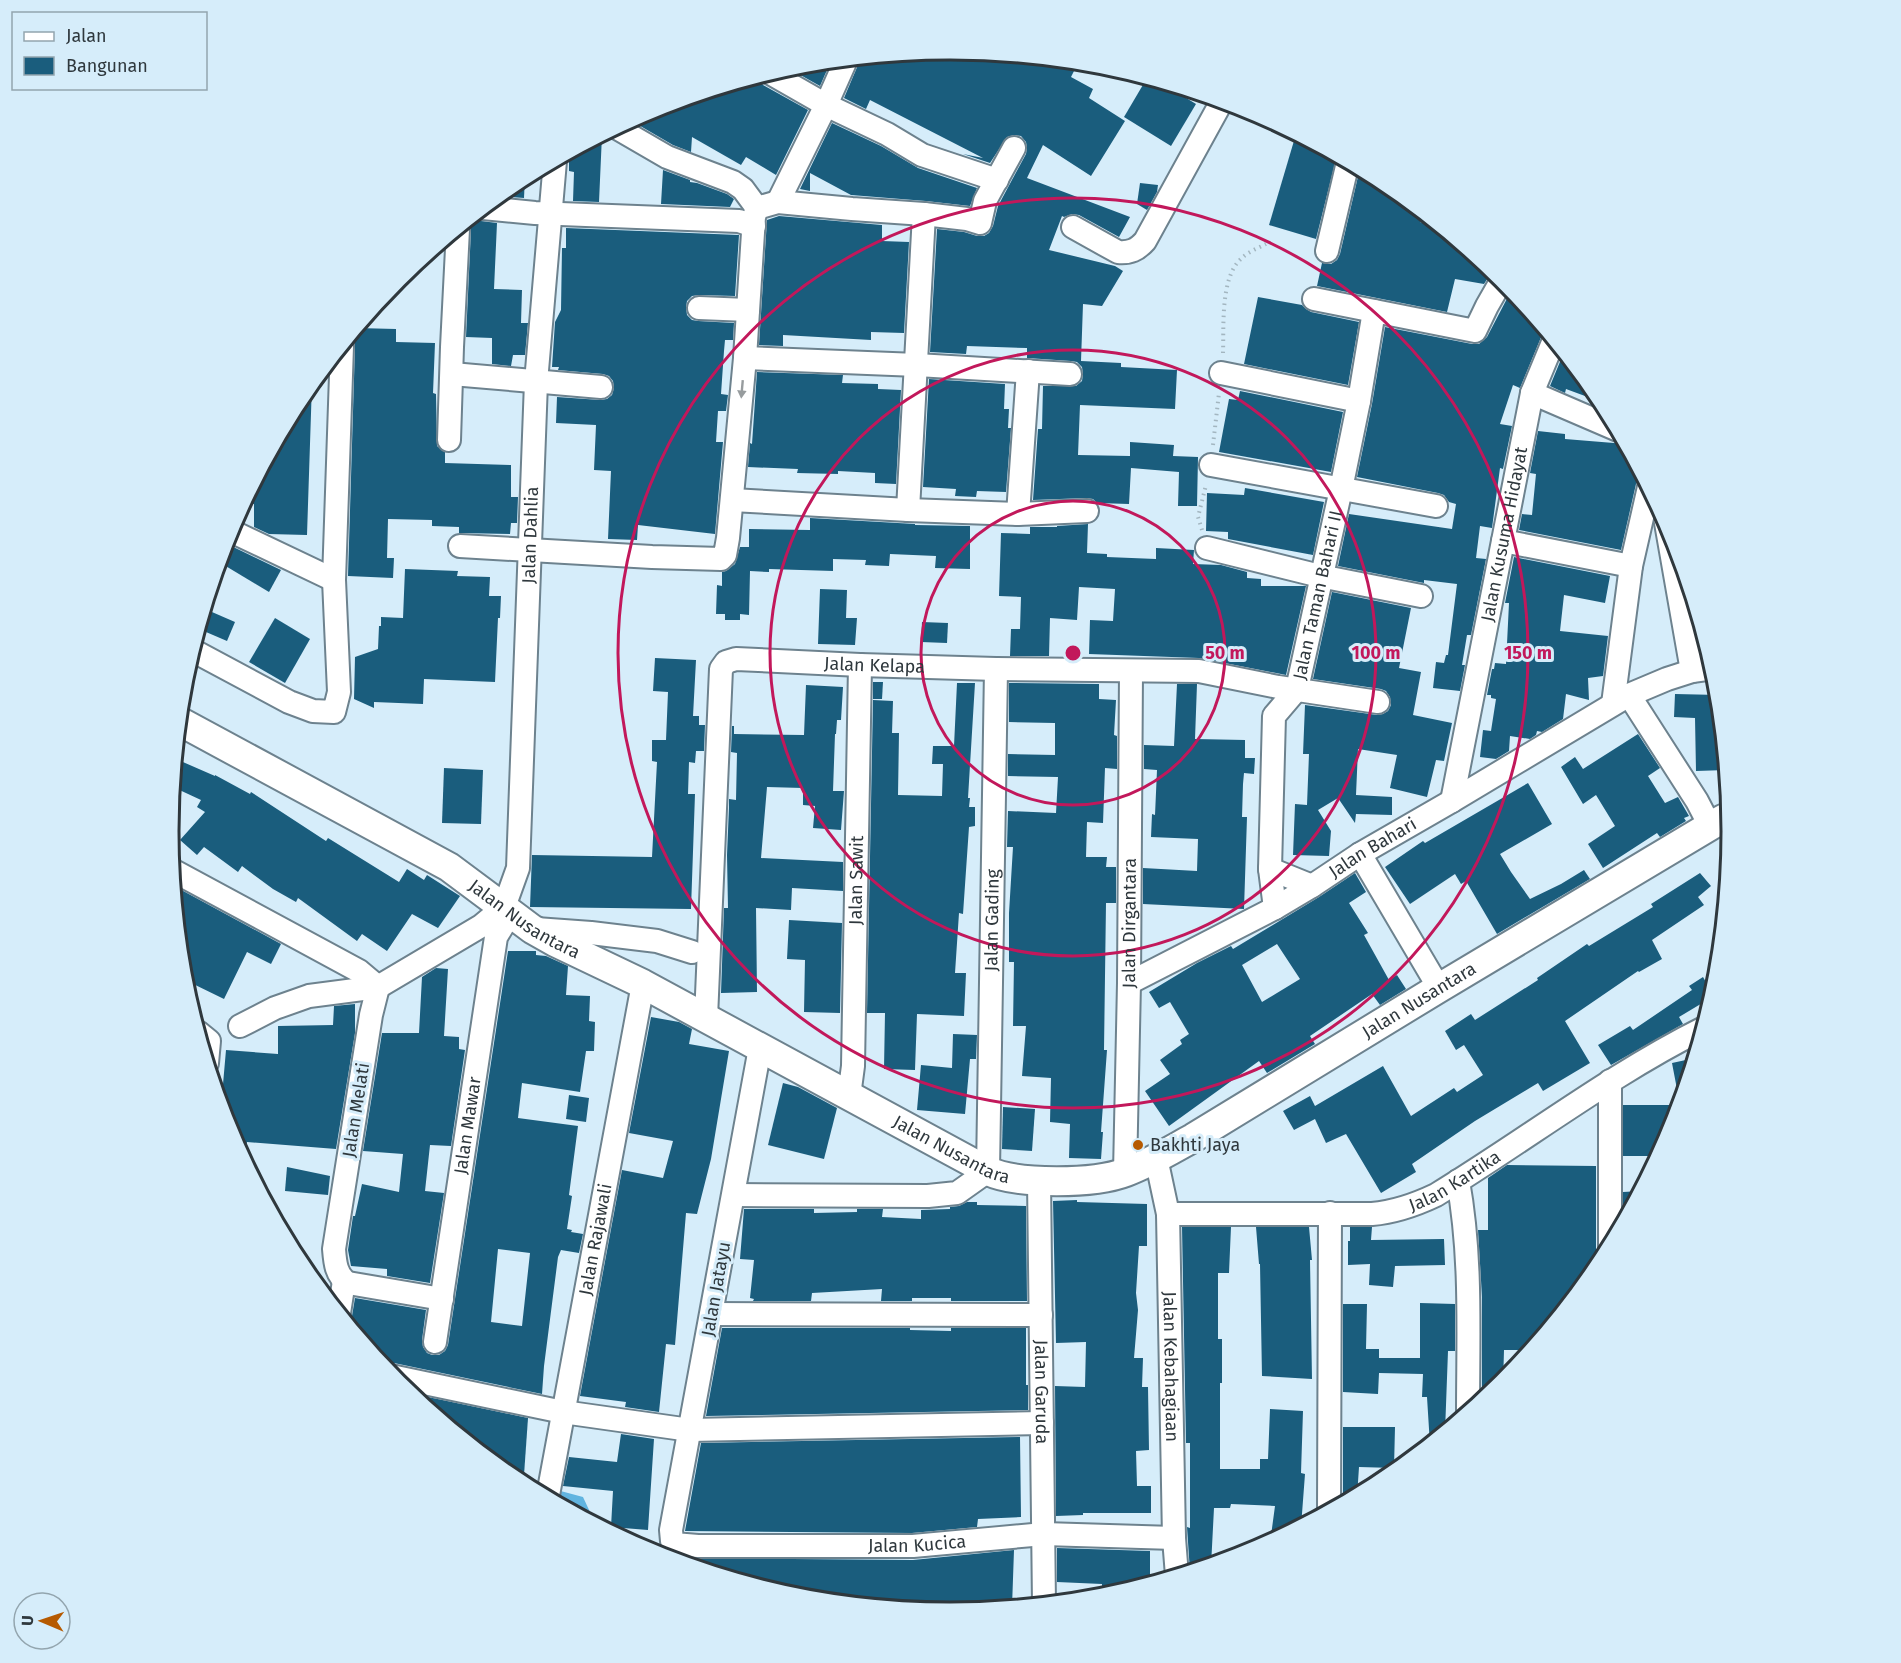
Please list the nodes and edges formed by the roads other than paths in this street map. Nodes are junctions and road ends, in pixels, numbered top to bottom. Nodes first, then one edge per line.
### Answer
1 (842, 68) edge
2 (781, 79) edge
3 (826, 105) junction
4 (1217, 108) edge
5 (625, 133) edge
6 (1014, 148) dead end
7 (1346, 169) edge
8 (554, 170) edge
9 (997, 180) junction
10 (495, 209) edge
11 (763, 212) junction
12 (550, 213) junction
13 (924, 214) junction
14 (1073, 227) dead end
15 (458, 238) edge
16 (1327, 251) dead end
17 (1498, 288) edge
18 (1314, 299) dead end
19 (699, 308) dead end
20 (748, 310) junction
21 (1374, 311) junction
22 (1551, 347) edge
23 (342, 358) edge
24 (745, 358) junction
25 (917, 365) junction
26 (1028, 371) junction
27 (1221, 373) dead end
28 (452, 374) junction
29 (1070, 374) dead end
30 (536, 382) junction
31 (601, 387) dead end
32 (1532, 393) junction
33 (1359, 400) junction
34 (1606, 425) edge
35 (449, 440) dead end
36 (1211, 465) dead end
37 (1341, 489) junction
38 (1646, 499) edge
39 (732, 500) junction
40 (1436, 506) dead end
41 (908, 510) junction
42 (1087, 511) dead end
43 (1018, 514) junction
44 (239, 535) edge
45 (1503, 541) junction
46 (460, 546) dead end
47 (1207, 548) dead end
48 (529, 551) junction
49 (1673, 563) edge
50 (1631, 566) junction
51 (1320, 576) junction
52 (334, 580) junction
53 (1421, 596) dead end
54 (200, 654) edge
55 (860, 665) junction
56 (996, 669) junction
57 (1704, 669) edge
58 (1131, 671) junction
59 (1692, 671) junction
60 (1297, 689) junction
61 (1621, 700) junction
62 (1378, 702) dead end
63 (187, 725) edge
64 (1452, 801) junction
65 (1720, 822) edge
66 (1360, 854) junction
67 (1270, 869) junction
68 (181, 875) edge
69 (1312, 886) junction
70 (1275, 908) junction
71 (515, 916) junction
72 (623, 937) junction
73 (692, 952) dead end
74 (612, 969) junction
75 (1129, 983) junction
76 (643, 984) junction
77 (378, 987) junction
78 (1439, 988) junction
79 (706, 1018) junction
80 (240, 1026) dead end
81 (1696, 1032) edge
82 (760, 1048) junction
83 (1610, 1081) junction
84 (849, 1096) junction
85 (1156, 1158) junction
86 (988, 1172) junction
87 (1125, 1173) junction
88 (1039, 1180) junction
89 (1458, 1181) junction
90 (734, 1195) junction
91 (1330, 1213) junction
92 (1168, 1214) junction
93 (1610, 1231) edge
94 (344, 1281) junction
95 (441, 1299) junction
96 (340, 1304) edge
97 (712, 1314) junction
98 (1041, 1315) junction
99 (435, 1342) dead end
100 (408, 1379) edge
101 (1468, 1403) edge
102 (563, 1412) junction
103 (1042, 1423) junction
104 (690, 1430) junction
105 (549, 1490) edge
106 (1329, 1504) edge
107 (671, 1530) joint
108 (1044, 1534) junction
109 (1174, 1538) junction
110 (1176, 1569) edge
111 (1044, 1597) edge

1 - 3 street
2 - 3 street
3 - 9 street
3 - 11 street
4 - 14 street
5 - 11 street
6 - 9 street
7 - 16 street
8 - 12 street, Jalan Dahlia
9 - 13 street
10 - 12 street
11 - 12 street
11 - 13 street
11 - 20 street
12 - 30 street, Jalan Dahlia
13 - 25 street
15 - 28 street
17 - 21 street
18 - 21 street
19 - 20 street
20 - 24 street
21 - 33 street, Jalan Taman Bahari II
22 - 32 street, Jalan Kusuma Hidayat
23 - 52 street
24 - 25 street
24 -> 39 street
25 - 26 street
25 - 41 street
26 - 29 street
26 - 43 street
27 - 33 street
28 - 30 street
28 - 35 street
30 - 31 street
30 - 48 street, Jalan Dahlia
32 - 34 street
32 - 45 street, Jalan Kusuma Hidayat
33 - 37 street, Jalan Taman Bahari II
36 - 37 street
37 - 40 street
37 - 51 street, Jalan Taman Bahari II
38 - 50 street
39 - 41 street
39 - 48 street
41 - 43 street
42 - 43 street
44 - 52 street
45 - 50 street
45 - 64 street, Jalan Kusuma Hidayat
46 - 48 street
47 - 51 street
48 - 71 street, Jalan Dahlia
49 - 59 street
50 - 61 street
51 - 53 street
51 - 60 street, Jalan Taman Bahari II
52 - 54 street
55 - 56 street, Jalan Kelapa
55 - 79 street, Jalan Kelapa
55 - 84 street, Jalan Sawit
56 - 58 street, Jalan Kelapa
56 - 86 street, Jalan Gading
57 - 59 street, Jalan Bahari
58 - 60 street, Jalan Kelapa
58 - 75 street, Jalan Dirgantara
59 - 61 street, Jalan Bahari
60 - 62 street, Jalan Kelapa
60 - 67 street, Jalan Taman Bahari II
61 - 64 street, Jalan Bahari
61 - 65 street
63 - 71 main road, Jalan Nusantara
64 - 66 street, Jalan Bahari
65 - 78 main road, Jalan Nusantara
66 - 69 street, Jalan Bahari
66 - 78 street
67 - 69 street
67 - 70 street, Jalan Taman Bahari II
68 - 77 street
69 - 70 street, Jalan Bahari
70 - 75 street, Jalan Bahari
71 - 72 street
71 - 74 main road, Jalan Nusantara
71 - 77 street
71 - 95 street, Jalan Mawar
72 - 73 street
72 - 74 street
74 - 76 main road, Jalan Nusantara
75 - 87 street, Jalan Dirgantara
76 - 79 main road, Jalan Nusantara
76 - 102 street, Jalan Rajawali
77 - 80 street
77 - 94 street, Jalan Melati
78 - 85 main road, Jalan Nusantara
79 - 82 main road, Jalan Nusantara
81 - 83 street, Jalan Kartika
82 - 84 main road, Jalan Nusantara
82 - 90 street, Jalan Jatayu
83 - 89 street, Jalan Kartika
83 - 93 street
84 - 86 main road, Jalan Nusantara
85 - 87 main road, Jalan Nusantara
85 - 92 street, Jalan Kebahagiaan
86 - 88 main road, Jalan Nusantara
86 - 90 street
87 - 88 main road, Jalan Nusantara
88 - 98 street, Jalan Garuda
89 - 91 street, Jalan Kartika
89 - 101 street
90 - 97 street, Jalan Jatayu
91 - 92 street, Jalan Kartika
91 - 106 street
92 - 109 street, Jalan Kebahagiaan
94 - 95 street
94 - 96 street
95 - 99 street, Jalan Mawar
97 - 98 street
97 - 104 street, Jalan Jatayu
98 - 103 street, Jalan Garuda
100 - 102 street
102 - 104 street
102 - 105 street, Jalan Rajawali
103 - 104 street
103 - 108 street, Jalan Garuda
104 - 107 street, Jalan Jatayu
107 - 108 street, Jalan Kucica
108 - 109 street, Jalan Kucica
108 - 111 street, Jalan Garuda
109 - 110 street, Jalan Kebahagiaan

